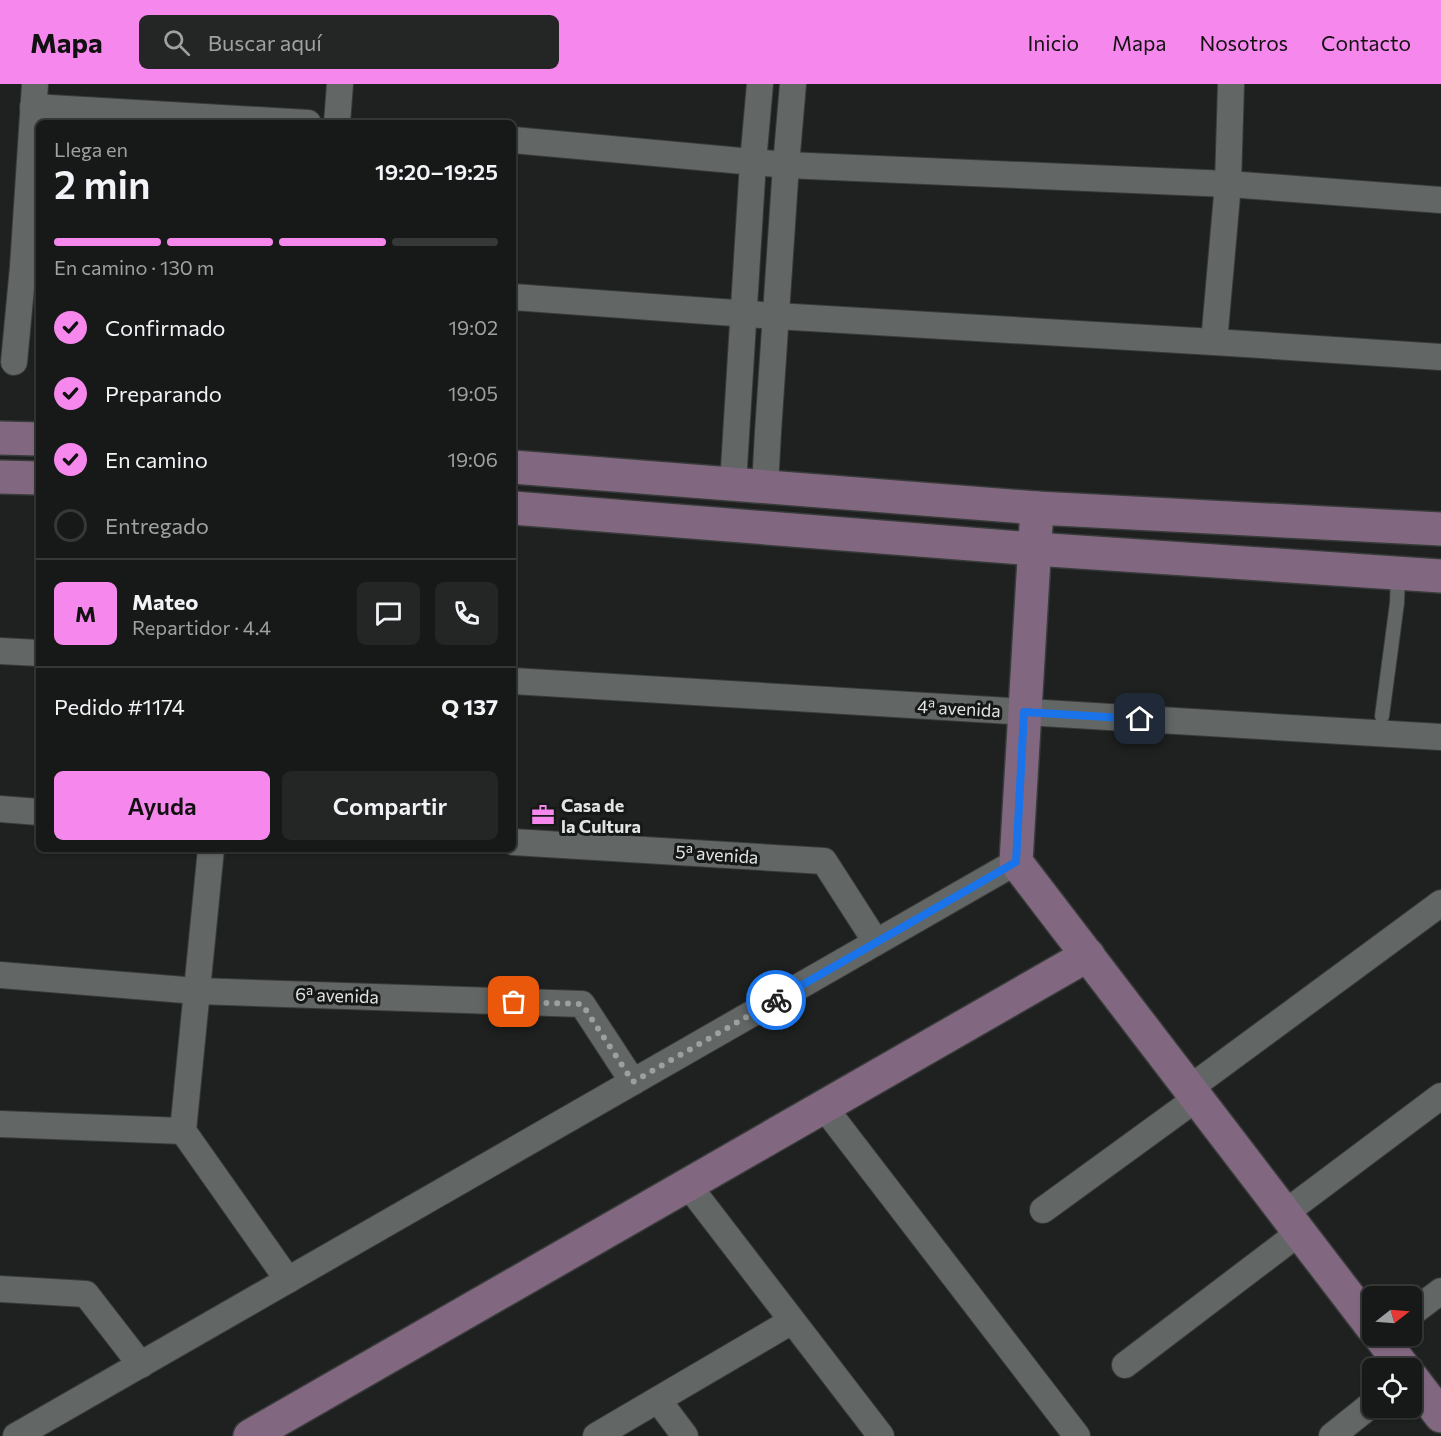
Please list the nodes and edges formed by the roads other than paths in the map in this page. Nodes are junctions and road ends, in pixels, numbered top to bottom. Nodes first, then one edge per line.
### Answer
1 (340, 84) edge
2 (760, 84) edge
3 (793, 84) edge
4 (1231, 84) edge
5 (34, 95) edge
6 (279, 120) edge
7 (337, 120) edge
8 (516, 140) edge
9 (753, 162) junction
10 (786, 165) junction
11 (1228, 184) junction
12 (1441, 200) edge
13 (31, 268) edge
14 (516, 297) edge
15 (743, 314) junction
16 (776, 316) junction
17 (1214, 342) junction
18 (1441, 357) edge
19 (14, 362) dead end
20 (0, 438) edge
21 (36, 439) edge
22 (516, 467) edge
23 (0, 477) edge
24 (36, 478) edge
25 (733, 484) junction
26 (765, 486) junction
27 (516, 508) edge
28 (1037, 508) junction
29 (1441, 529) edge
30 (1034, 549) junction
31 (1398, 573) junction
32 (1441, 576) edge
33 (0, 651) edge
34 (36, 653) edge
35 (516, 681) edge
36 (1024, 712) junction
37 (1382, 716) dead end
38 (1441, 736) edge
39 (0, 809) edge
40 (36, 812) edge
41 (516, 842) edge
42 (211, 852) edge
43 (1016, 862) junction
44 (1441, 903) edge
45 (876, 942) junction
46 (1088, 956) junction
47 (0, 975) edge
48 (197, 991) junction
49 (633, 1082) junction
50 (1193, 1093) junction
51 (1441, 1096) edge
52 (824, 1107) junction
53 (0, 1124) edge
54 (183, 1131) junction
55 (688, 1185) junction
56 (1043, 1210) dead end
57 (1293, 1222) junction
58 (288, 1280) junction
59 (0, 1289) edge
60 (1441, 1291) edge
61 (1422, 1305) edge
62 (1362, 1312) edge
63 (792, 1321) junction
64 (141, 1365) junction
65 (1125, 1365) dead end
66 (1422, 1391) edge
67 (658, 1400) junction
68 (1362, 1412) edge
69 (1441, 1416) edge
70 (16, 1436) edge
71 (250, 1436) edge
72 (596, 1436) edge
73 (685, 1436) edge
74 (881, 1436) edge
75 (1077, 1436) edge
76 (1332, 1436) edge

1 - 7 street
2 - 9 street
3 - 10 street
4 - 11 street
5 - 6 street
5 - 13 street
8 - 9 street
9 - 10 street
9 - 15 street
10 - 11 street
10 - 16 street
11 - 12 street
11 - 17 street
13 - 19 street
14 - 15 street
15 - 16 street
15 - 25 street
16 - 17 street
16 - 26 street
17 - 18 street
20 - 21 street
22 - 25 street
23 - 24 street
25 - 26 street
26 - 28 street
27 - 30 street
28 - 29 street
28 - 30 street
30 - 31 street
30 - 36 street
31 - 32 street
31 - 37 lane
33 - 34 street
35 - 36 street, 4ª avenida
36 - 38 street, 4ª avenida
36 - 43 street
39 - 40 street
41 - 45 street, 5ª avenida
42 - 48 street
43 - 45 street
43 - 46 street
44 - 50 street
45 - 49 street
46 - 50 street
46 - 52 street
47 - 48 street, 6ª avenida
48 - 49 street, 6ª avenida
48 - 54 street
49 - 58 street
50 - 56 street
50 - 57 street
51 - 57 street
52 - 55 street
52 - 75 street
53 - 54 street
54 - 58 street
55 - 63 street
55 - 71 street
57 - 62 street
57 - 65 street
58 - 64 street
59 - 64 street
60 - 61 street
63 - 67 street
63 - 74 street
64 - 70 street
66 - 69 street
67 - 72 street
67 - 73 street
68 - 76 street

